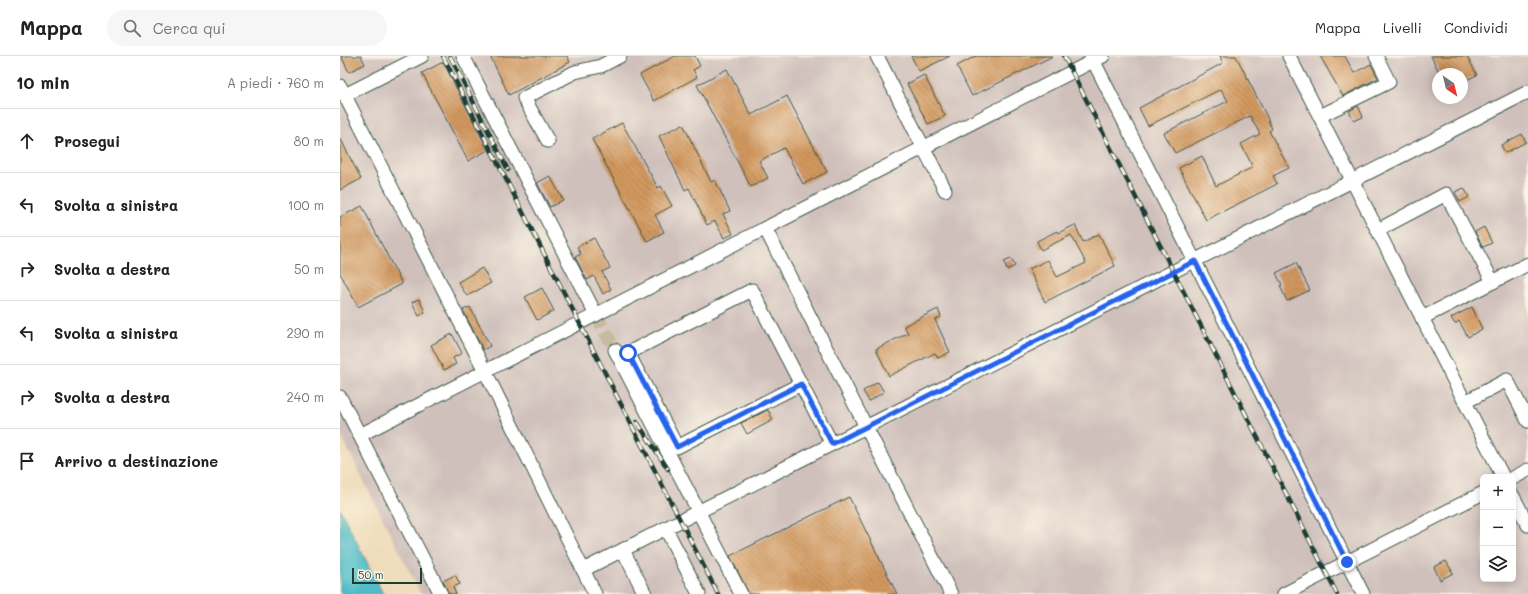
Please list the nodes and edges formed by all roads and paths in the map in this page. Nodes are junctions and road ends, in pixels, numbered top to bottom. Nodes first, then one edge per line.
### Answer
1 (422, 56) edge
2 (464, 56) edge
3 (620, 56) edge
4 (877, 56) edge
5 (1289, 56) edge
6 (1376, 56) edge
7 (1096, 58) edge
8 (342, 91) edge
9 (1528, 92) edge
10 (1320, 116) junction
11 (548, 141) dead end
12 (923, 148) junction
13 (1353, 181) junction
14 (945, 190) dead end
15 (765, 228) junction
16 (1378, 230) junction
17 (1195, 261) junction
18 (1528, 264) edge
19 (1493, 282) junction
20 (596, 315) junction
21 (1422, 318) junction
22 (615, 350) tunnel mouth
23 (485, 371) junction
24 (801, 384) junction
25 (340, 397) edge
26 (1465, 402) junction
27 (1528, 421) edge
28 (866, 428) junction
29 (360, 435) junction
30 (832, 444) junction
31 (1528, 470) edge
32 (1501, 474) edge
33 (1516, 476) edge
34 (1480, 495) edge
35 (1516, 502) edge
36 (698, 512) junction
37 (1528, 525) edge
38 (666, 528) junction
39 (623, 550) junction
40 (1347, 562) junction
41 (583, 570) junction
42 (441, 594) edge
43 (595, 594) edge
44 (645, 594) edge
45 (699, 594) edge
46 (741, 594) edge
47 (951, 594) edge
48 (1284, 594) edge
49 (1363, 594) edge

1 - 8 lane
2 - 20 lane
3 - 11 lane
4 - 12 lane
5 - 10 lane
6 - 10 lane
7 - 12 lane
7 - 17 lane
8 - 23 lane
9 - 13 lane
10 - 13 lane
12 - 14 lane
12 - 15 lane
13 - 16 lane
13 - 17 lane
15 - 20 lane
15 - 28 lane
16 - 19 lane
16 - 21 lane
17 - 28 lane
17 - 40 lane
18 - 19 lane
19 - 21 lane
20 - 23 lane
21 - 26 lane
22 - 36 lane
23 - 29 lane
23 - 41 lane
24 - 24 lane
24 - 30 lane
25 - 29 lane
26 - 27 lane
26 - 32 lane
28 - 30 lane
28 - 47 lane
29 - 42 lane
30 - 36 lane
31 - 33 lane
34 - 40 lane
35 - 37 lane
36 - 38 lane
36 - 46 lane
38 - 39 lane
38 - 45 lane
39 - 41 lane
39 - 44 lane
40 - 48 lane
40 - 49 lane
41 - 43 lane

